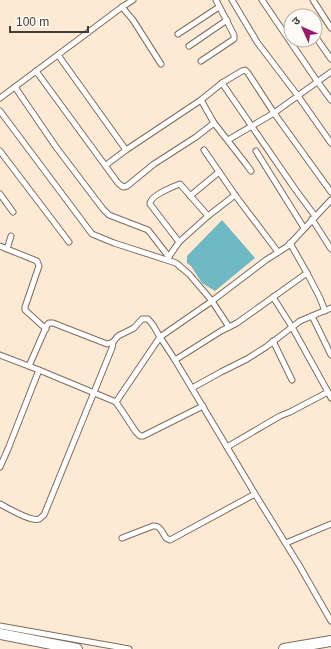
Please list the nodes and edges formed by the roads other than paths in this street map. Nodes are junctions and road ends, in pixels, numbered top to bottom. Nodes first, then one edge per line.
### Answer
1 (133, 0) edge
2 (216, 0) edge
3 (232, 0) edge
4 (262, 0) edge
5 (312, 0) edge
6 (122, 7) junction
7 (219, 7) junction
8 (227, 20) junction
9 (331, 26) edge
10 (283, 27) edge
11 (178, 34) dead end
12 (189, 46) dead end
13 (297, 48) edge
14 (323, 48) edge
15 (58, 55) junction
16 (331, 59) edge
17 (201, 60) dead end
18 (161, 64) dead end
19 (36, 71) junction
20 (331, 72) edge
21 (317, 81) junction
22 (222, 83) junction
23 (15, 87) junction
24 (298, 96) junction
25 (0, 98) edge
26 (201, 100) junction
27 (331, 100) edge
28 (0, 111) edge
29 (274, 113) junction
30 (214, 123) junction
31 (252, 126) junction
32 (228, 140) junction
33 (331, 143) edge
34 (0, 150) edge
35 (126, 150) junction
36 (204, 150) dead end
37 (256, 151) dead end
38 (106, 165) junction
39 (251, 171) dead end
40 (219, 172) junction
41 (331, 192) edge
42 (0, 194) edge
43 (235, 195) junction
44 (190, 196) junction
45 (331, 200) edge
46 (13, 212) dead end
47 (208, 216) junction
48 (314, 218) junction
49 (304, 228) junction
50 (11, 236) dead end
51 (69, 242) dead end
52 (179, 242) junction
53 (290, 243) junction
54 (0, 246) edge
55 (7, 249) junction
56 (331, 249) edge
57 (278, 252) junction
58 (168, 259) junction
59 (307, 272) junction
60 (273, 297) junction
61 (212, 301) junction
62 (331, 308) edge
63 (325, 310) junction
64 (312, 316) junction
65 (229, 327) junction
66 (292, 327) junction
67 (46, 328) junction
68 (160, 337) junction
69 (113, 342) junction
70 (273, 342) junction
71 (0, 355) edge
72 (331, 355) edge
73 (175, 360) junction
74 (29, 366) junction
75 (39, 370) junction
76 (292, 380) dead end
77 (192, 388) junction
78 (94, 392) junction
79 (328, 392) junction
80 (331, 398) edge
81 (116, 402) junction
82 (203, 406) junction
83 (228, 447) junction
84 (0, 467) edge
85 (255, 494) junction
86 (0, 504) edge
87 (331, 524) edge
88 (122, 538) dead end
89 (286, 543) junction
90 (331, 621) edge
91 (0, 626) edge
92 (0, 634) edge
93 (0, 641) edge
94 (331, 641) edge
95 (41, 649) edge
96 (76, 649) edge
97 (129, 649) edge
98 (284, 649) edge

1 - 6 street
2 - 7 street
3 - 24 street
4 - 10 street
5 - 9 street
6 - 15 street
6 - 18 street
7 - 8 street
7 - 11 street
8 - 12 street
8 - 17 street
13 - 21 street
14 - 16 street
15 - 19 street
15 - 35 street
19 - 23 street
19 - 38 street
20 - 21 street
21 - 24 street
21 - 27 street
22 - 26 street
22 - 29 street
22 - 31 street
23 - 25 street
23 - 58 street
24 - 29 street
24 - 33 street
26 - 30 street
26 - 35 street
28 - 58 street
29 - 31 street
29 - 41 street
30 - 32 street
30 - 38 street
31 - 32 street
31 - 48 street
32 - 39 street
34 - 51 street
35 - 38 street
36 - 40 street
37 - 49 street
40 - 43 street
40 - 44 street
42 - 46 street
43 - 47 street
43 - 57 street
44 - 47 street
44 - 52 street
45 - 48 street
47 - 52 street
48 - 49 street
48 - 56 street
49 - 53 street
50 - 55 street
52 - 58 street
53 - 57 street
53 - 59 street
54 - 55 street
55 - 67 street
57 - 61 street
58 - 61 street
59 - 60 street
59 - 63 street
60 - 65 street
60 - 66 street
61 - 65 street
61 - 68 street
62 - 63 street
63 - 64 street
64 - 66 street
64 - 72 street
65 - 73 street
66 - 70 street
66 - 79 street
67 - 69 street
67 - 74 street
68 - 69 street
68 - 73 street
68 - 81 street
69 - 78 street
70 - 76 street
70 - 77 street
71 - 74 street
73 - 77 street
74 - 75 street
75 - 78 street
75 - 84 street
77 - 82 street
78 - 81 street
78 - 86 street
79 - 80 street
79 - 83 street
81 - 82 street
82 - 83 street
83 - 85 street
85 - 88 street
85 - 89 street
87 - 89 street
89 - 90 street
91 - 97 street
92 - 96 highway
93 - 95 highway
94 - 98 highway

